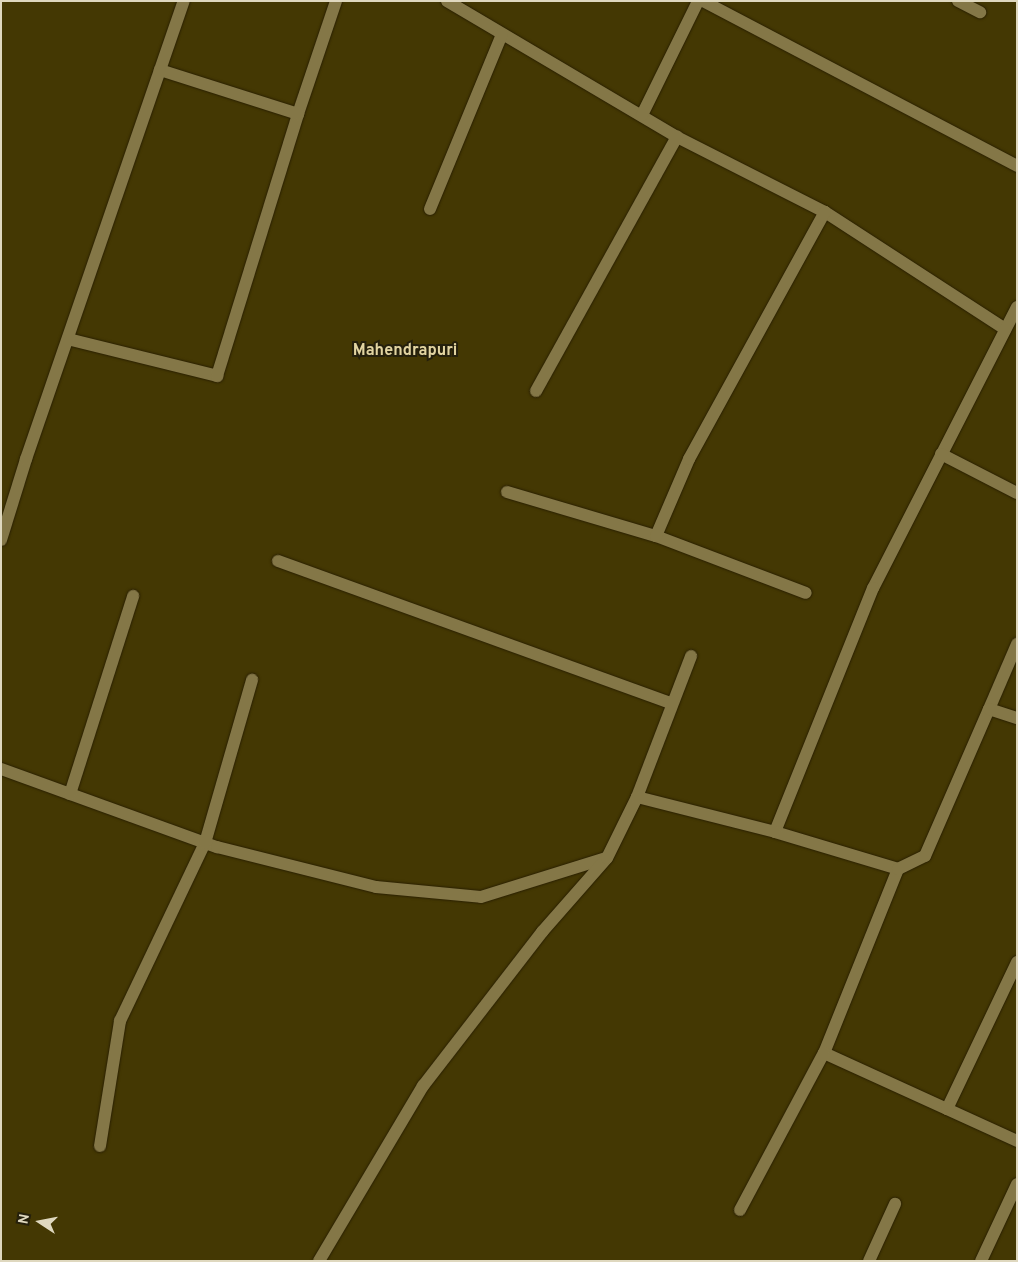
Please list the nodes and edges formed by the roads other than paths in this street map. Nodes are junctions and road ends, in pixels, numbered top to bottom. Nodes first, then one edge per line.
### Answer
1 (184, 1) edge
2 (336, 1) edge
3 (448, 1) edge
4 (698, 1) edge
5 (703, 1) edge
6 (958, 1) edge
7 (980, 12) dead end
8 (502, 34) junction
9 (160, 70) junction
10 (298, 114) junction
11 (642, 115) junction
12 (676, 137) junction
13 (1017, 166) edge
14 (430, 209) dead end
15 (826, 212) junction
16 (1017, 307) edge
17 (1005, 329) junction
18 (68, 339) junction
19 (536, 390) dead end
20 (942, 454) junction
21 (507, 492) dead end
22 (1017, 494) edge
23 (7, 503) edge
24 (656, 536) junction
25 (1, 540) edge
26 (278, 561) dead end
27 (806, 593) dead end
28 (134, 596) dead end
29 (1017, 644) edge
30 (691, 656) dead end
31 (252, 680) dead end
32 (672, 704) junction
33 (989, 709) junction
34 (1017, 718) edge
35 (1, 769) edge
36 (70, 794) junction
37 (637, 797) junction
38 (775, 832) junction
39 (205, 842) junction
40 (606, 858) junction
41 (898, 869) junction
42 (1017, 962) edge
43 (824, 1053) junction
44 (947, 1109) junction
45 (1017, 1141) edge
46 (100, 1146) dead end
47 (1017, 1184) edge
48 (895, 1204) dead end
49 (740, 1210) dead end
50 (319, 1261) edge
51 (869, 1261) edge
52 (981, 1261) edge

1 - 9 street
2 - 10 street
3 - 8 street
4 - 11 street
5 - 13 street
6 - 7 street
8 - 11 street
8 - 14 street
9 - 10 street
9 - 18 street
10 - 18 street
11 - 12 street
12 - 15 street
12 - 19 street
15 - 17 street
15 - 24 street
16 - 17 street
17 - 20 street
18 - 23 street
20 - 22 street
20 - 38 street
21 - 24 street
23 - 25 street
24 - 27 street
26 - 32 street
28 - 36 street
29 - 33 street
30 - 32 street
31 - 39 street
32 - 37 street
33 - 34 street
33 - 41 street
35 - 36 street
36 - 39 street
37 - 38 street
37 - 40 street
38 - 41 street
39 - 40 street
39 - 46 street
40 - 50 street
41 - 43 street
42 - 44 street
43 - 44 street
43 - 49 street
44 - 45 street
47 - 52 street
48 - 51 street

